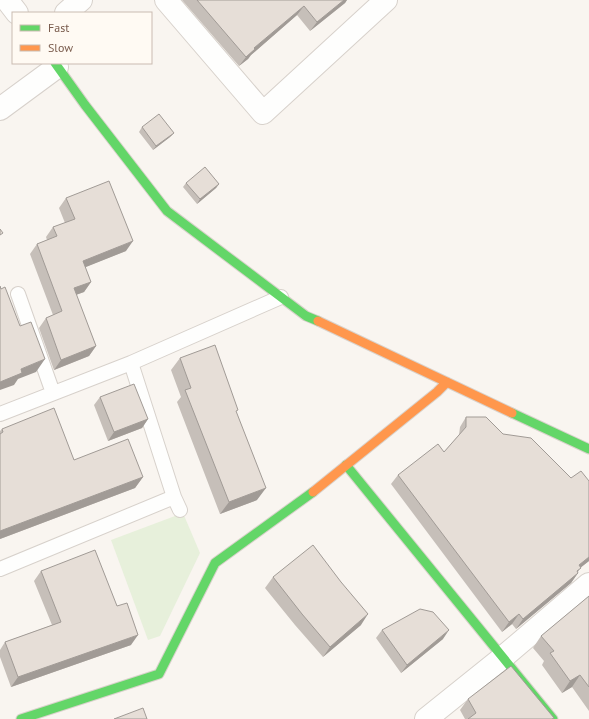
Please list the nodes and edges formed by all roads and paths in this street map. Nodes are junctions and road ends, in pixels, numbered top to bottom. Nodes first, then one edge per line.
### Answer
1 (7, 0) edge
2 (81, 0) edge
3 (166, 0) edge
4 (386, 0) edge
5 (16, 12) edge
6 (67, 12) edge
7 (56, 65) edge
8 (0, 110) edge
9 (18, 294) dead end
10 (281, 297) junction
11 (131, 363) junction
12 (447, 382) junction
13 (53, 393) junction
14 (0, 414) edge
15 (589, 449) edge
16 (346, 465) junction
17 (174, 497) junction
18 (180, 510) dead end
19 (0, 569) edge
20 (589, 584) edge
21 (502, 658) junction
22 (21, 719) edge
23 (426, 719) edge
24 (553, 719) edge

1 - 5 street
2 - 6 street
3 - 4 street
7 - 8 street
7 - 10 street
9 - 13 lane
10 - 11 lane
10 - 12 street
11 - 13 lane
11 - 17 lane
12 - 15 street
12 - 16 street
13 - 14 lane
16 - 21 street
16 - 22 street
17 - 18 lane
17 - 19 lane
20 - 21 street
21 - 23 street
21 - 24 street

